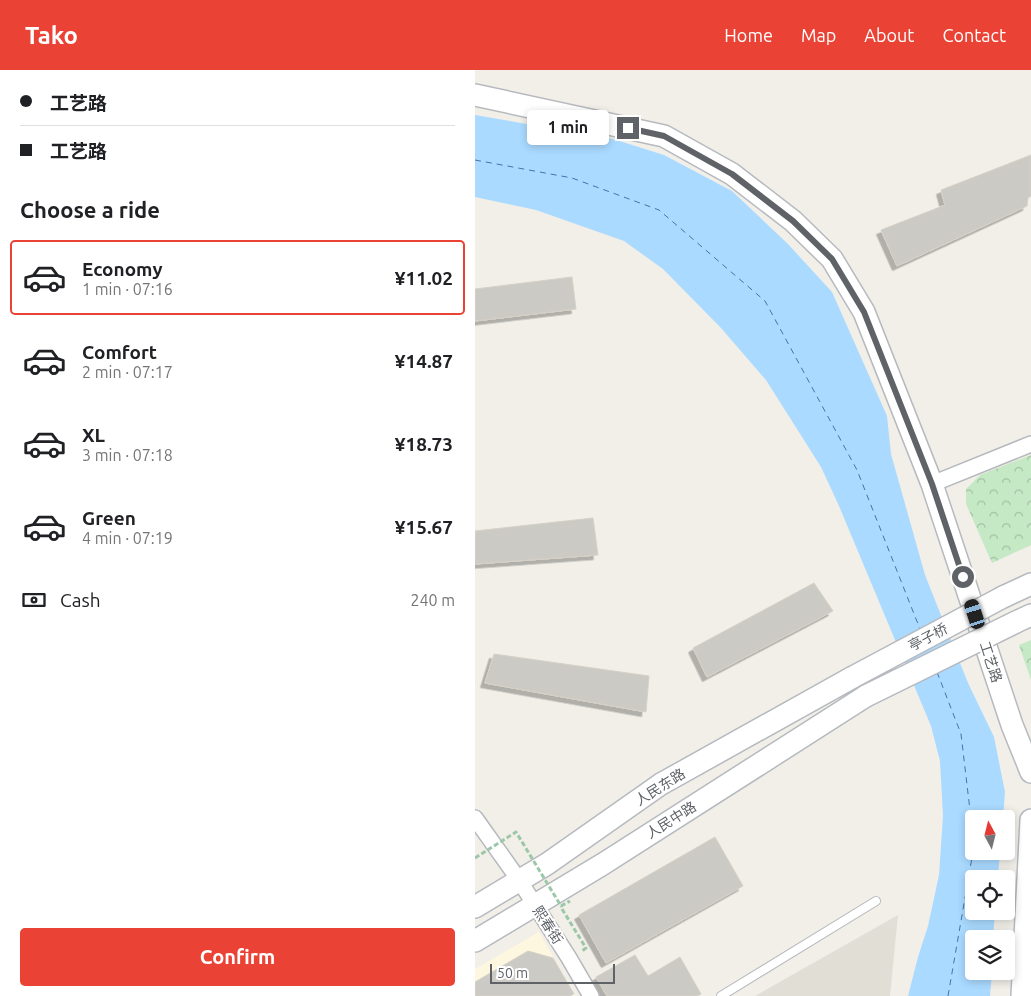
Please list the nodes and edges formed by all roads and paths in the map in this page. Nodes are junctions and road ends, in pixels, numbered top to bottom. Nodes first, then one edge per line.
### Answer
1 (475, 95) edge
2 (1031, 444) edge
3 (932, 484) junction
4 (1031, 584) edge
5 (1023, 618) edge
6 (853, 677) joint
7 (1031, 772) edge
8 (475, 818) edge
9 (1031, 820) edge
10 (475, 858) edge
11 (519, 880) junction
12 (570, 900) dead end
13 (876, 901) dead end
14 (535, 906) junction
15 (561, 906) junction
16 (475, 907) edge
17 (475, 941) edge
18 (586, 948) dead end
19 (591, 996) edge
20 (721, 996) edge
21 (1022, 996) edge

1 - 3 main road, 工艺路
2 - 3 street
3 - 7 main road, 工艺路
4 - 6 main road, 亭子桥, bridge
5 - 14 main road, 人民中路, bridge
6 - 11 main road, 人民东路
8 - 11 street, 熙春街
9 - 21 main road
10 - 15 path, bridge
11 - 14 street, 熙春街
11 - 16 main road, 人民东路
12 - 15 path, bridge
13 - 20 lane
14 - 17 main road, 人民中路
14 - 19 street, 熙春街
15 - 18 path

